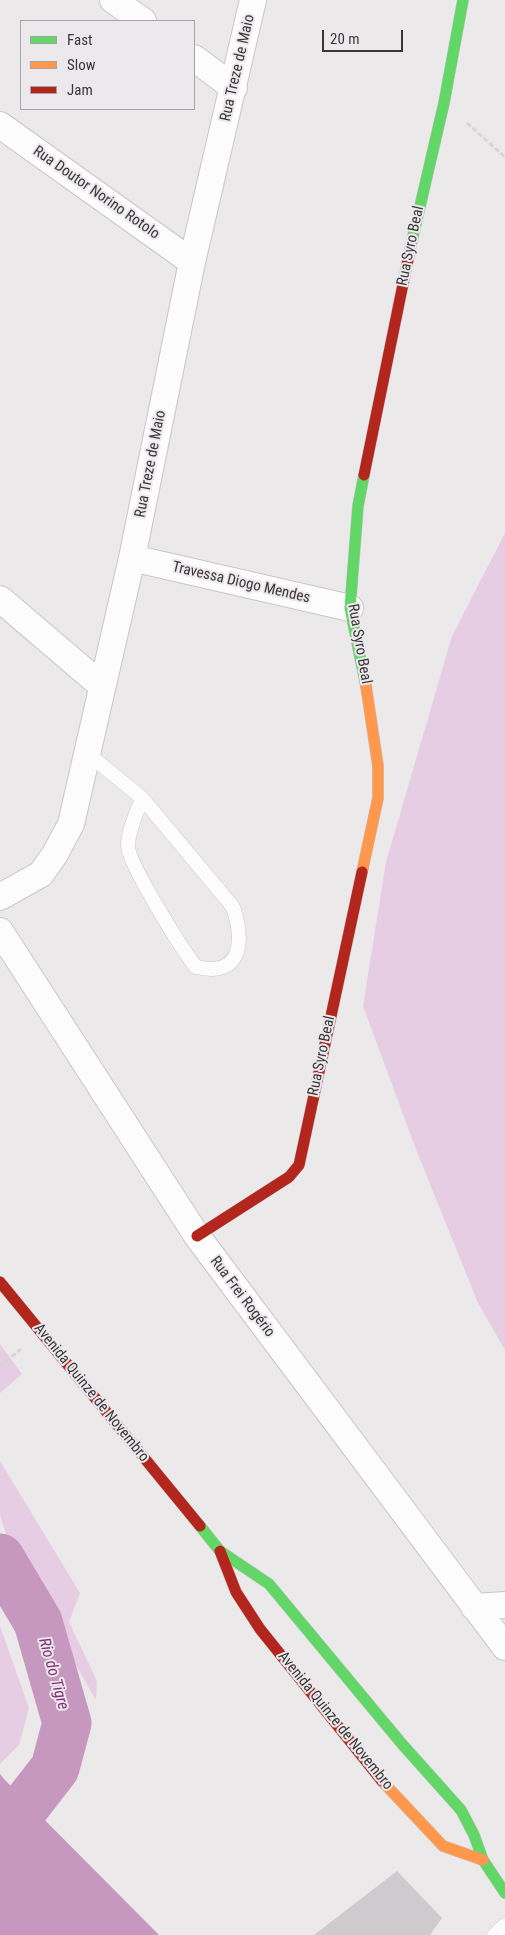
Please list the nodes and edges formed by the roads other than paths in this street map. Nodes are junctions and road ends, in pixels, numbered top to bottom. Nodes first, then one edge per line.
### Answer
1 (113, 0) edge
2 (253, 0) edge
3 (463, 0) edge
4 (142, 20) edge
5 (195, 59) edge
6 (234, 88) junction
7 (0, 125) edge
8 (192, 262) junction
9 (132, 558) junction
10 (0, 599) edge
11 (350, 608) junction
12 (102, 686) junction
13 (87, 753) junction
14 (142, 798) junction
15 (0, 898) edge
16 (0, 931) edge
17 (197, 1236) junction
18 (0, 1282) edge
19 (220, 1551) junction
20 (505, 1605) edge
21 (474, 1607) junction
22 (505, 1647) edge
23 (345, 1674) junction
24 (328, 1677) dead end
25 (402, 1744) junction
26 (399, 1762) dead end
27 (494, 1864) edge
28 (505, 1894) edge
29 (505, 1925) edge
30 (494, 1935) edge

1 - 4 street
2 - 6 street, Rua Treze de Maio
3 - 11 street, Rua Syro Beal
5 - 6 street
6 - 8 street, Rua Treze de Maio
7 - 8 street, Rua Doutor Norino Rotolo
8 - 9 street, Rua Treze de Maio
9 - 11 street, Travessa Diogo Mendes
9 - 12 street, Rua Treze de Maio
10 - 12 street
11 - 17 street, Rua Syro Beal
12 - 13 street, Rua Treze de Maio
13 - 14 lane
13 - 15 street, Rua Treze de Maio
14 - 14 lane
16 - 17 street, Rua Frei Rogério
17 - 21 street, Rua Frei Rogério
18 - 19 street, Avenida Quinze de Novembro
19 - 23 street, Avenida Quinze de Novembro
19 - 27 street, Avenida Quinze de Novembro
20 - 21 street
21 - 22 street, Rua Frei Rogério
23 - 24 street
23 - 25 street, Avenida Quinze de Novembro
25 - 26 street
25 - 27 street, Avenida Quinze de Novembro
27 - 28 street, Avenida Quinze de Novembro
29 - 30 lane

